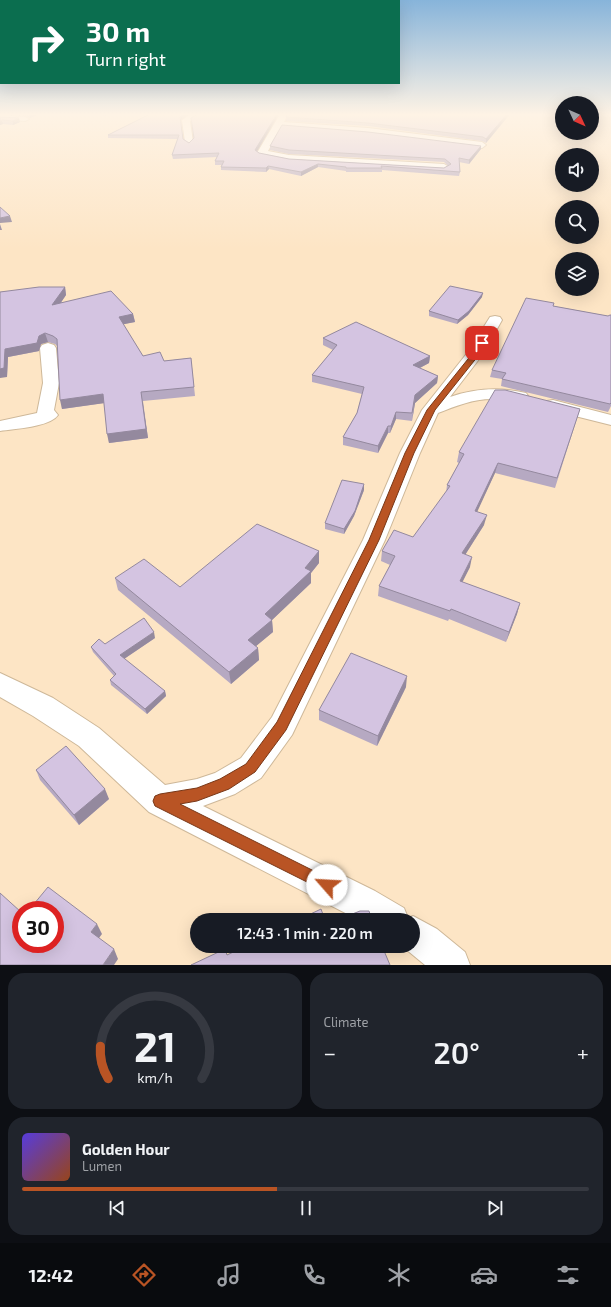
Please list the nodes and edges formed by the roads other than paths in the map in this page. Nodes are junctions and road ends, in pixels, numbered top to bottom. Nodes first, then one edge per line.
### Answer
1 (307, 159) edge
2 (444, 167) edge
3 (495, 320) dead end
4 (48, 348) dead end
5 (431, 410) junction
6 (611, 420) edge
7 (0, 426) edge
8 (0, 684) edge
9 (160, 801) junction
10 (381, 913) edge
11 (420, 938) edge
12 (452, 965) edge

1 - 2 street
3 - 5 street
4 - 7 street
5 - 6 street
5 - 9 street
8 - 9 street
9 - 10 street
11 - 12 street

